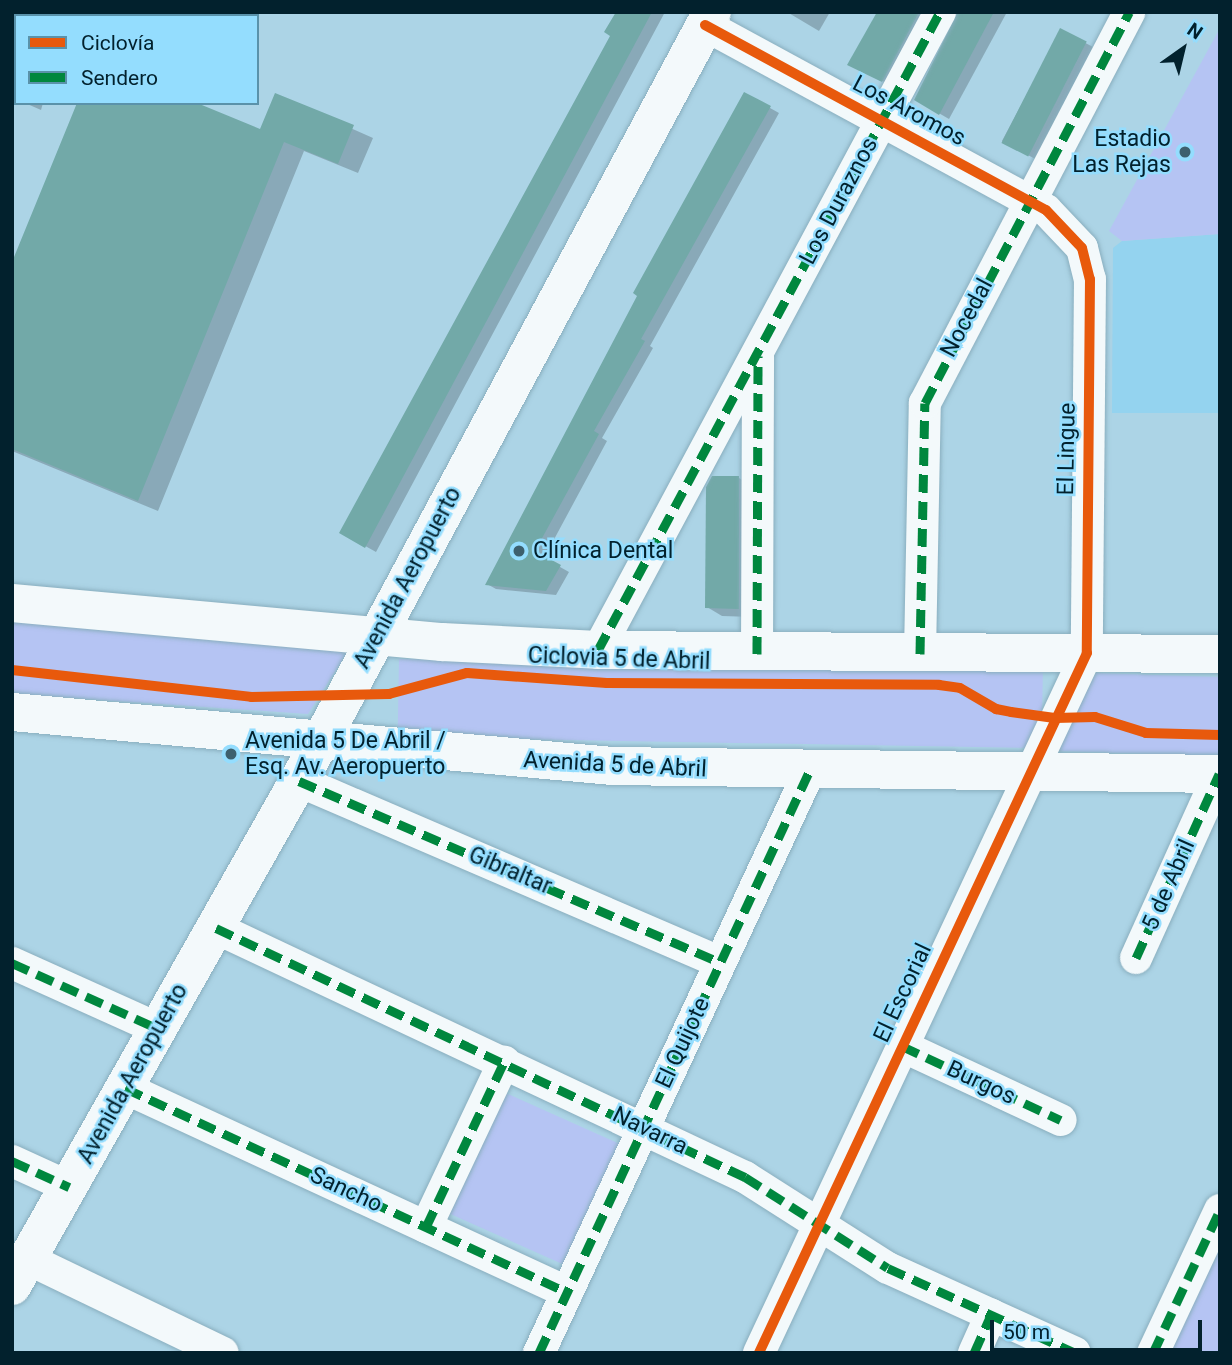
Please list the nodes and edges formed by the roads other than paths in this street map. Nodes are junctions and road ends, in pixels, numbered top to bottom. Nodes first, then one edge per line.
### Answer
1 (940, 12) edge
2 (1129, 12) edge
3 (708, 19) edge
4 (882, 120) junction
5 (1030, 200) junction
6 (1082, 248) joint
7 (758, 352) junction
8 (410, 575) junction
9 (12, 603) edge
10 (377, 636) junction
11 (442, 642) junction
12 (598, 650) junction
13 (1087, 653) junction
14 (757, 654) junction
15 (919, 654) junction
16 (1220, 654) edge
17 (12, 712) edge
18 (322, 739) junction
19 (810, 771) junction
20 (1030, 771) junction
21 (1219, 774) edge
22 (299, 780) junction
23 (216, 928) junction
24 (1136, 958) dead end
25 (720, 962) junction
26 (12, 963) edge
27 (159, 1030) junction
28 (902, 1046) junction
29 (504, 1062) junction
30 (125, 1088) junction
31 (1061, 1121) dead end
32 (643, 1128) junction
33 (12, 1161) edge
34 (69, 1187) junction
35 (1220, 1210) edge
36 (820, 1223) junction
37 (426, 1227) junction
38 (20, 1273) edge
39 (567, 1292) junction
40 (991, 1315) junction
41 (220, 1352) edge
42 (539, 1353) edge
43 (759, 1353) edge
44 (974, 1353) edge
45 (1075, 1353) edge
46 (1153, 1353) edge

1 - 4 street, Los Duraznos
2 - 5 street, Nocedal
3 - 4 street, Los Aromos
3 - 8 main road, Avenida Aeropuerto
4 - 5 street, Los Aromos
4 - 7 street, Los Duraznos
5 - 6 street, Los Aromos
5 - 15 street, Nocedal
6 - 13 street, El Lingue
7 - 12 street, Los Duraznos
7 - 14 street, Los Duraznos
8 - 10 main road, Avenida Aeropuerto
8 - 11 main road
9 - 10 main road
10 - 11 main road
10 - 18 main road, Avenida Aeropuerto
11 - 12 main road
12 - 14 main road
13 - 15 main road
13 - 16 main road
13 - 20 street, El Escorial
14 - 15 main road
17 - 18 main road, Avenida 5 de Abril
18 - 19 main road, Avenida 5 de Abril
18 - 22 main road, Avenida Aeropuerto
19 - 20 main road, Avenida 5 de Abril
19 - 25 street, El Quijote
20 - 21 main road, Avenida 5 de Abril
20 - 28 street, El Escorial
21 - 24 street, 5 de Abril
22 - 23 main road, Avenida Aeropuerto
22 - 25 street, Gibraltar
23 - 27 main road, Avenida Aeropuerto
23 - 29 street, Navarra
25 - 32 street, El Quijote
26 - 27 street
27 - 30 main road, Avenida Aeropuerto
28 - 31 street, Burgos
28 - 36 street, El Escorial
29 - 32 street, Navarra
29 - 37 street
30 - 34 main road, Avenida Aeropuerto
30 - 37 street, Sancho
32 - 36 street, Navarra
32 - 39 street, El Quijote
33 - 34 street
34 - 38 main road, Avenida Aeropuerto
35 - 46 street
36 - 40 street, Navarra
36 - 43 street, El Escorial
37 - 39 street, Sancho
38 - 41 street
39 - 42 street, El Quijote
40 - 44 street
40 - 45 street, Navarra

